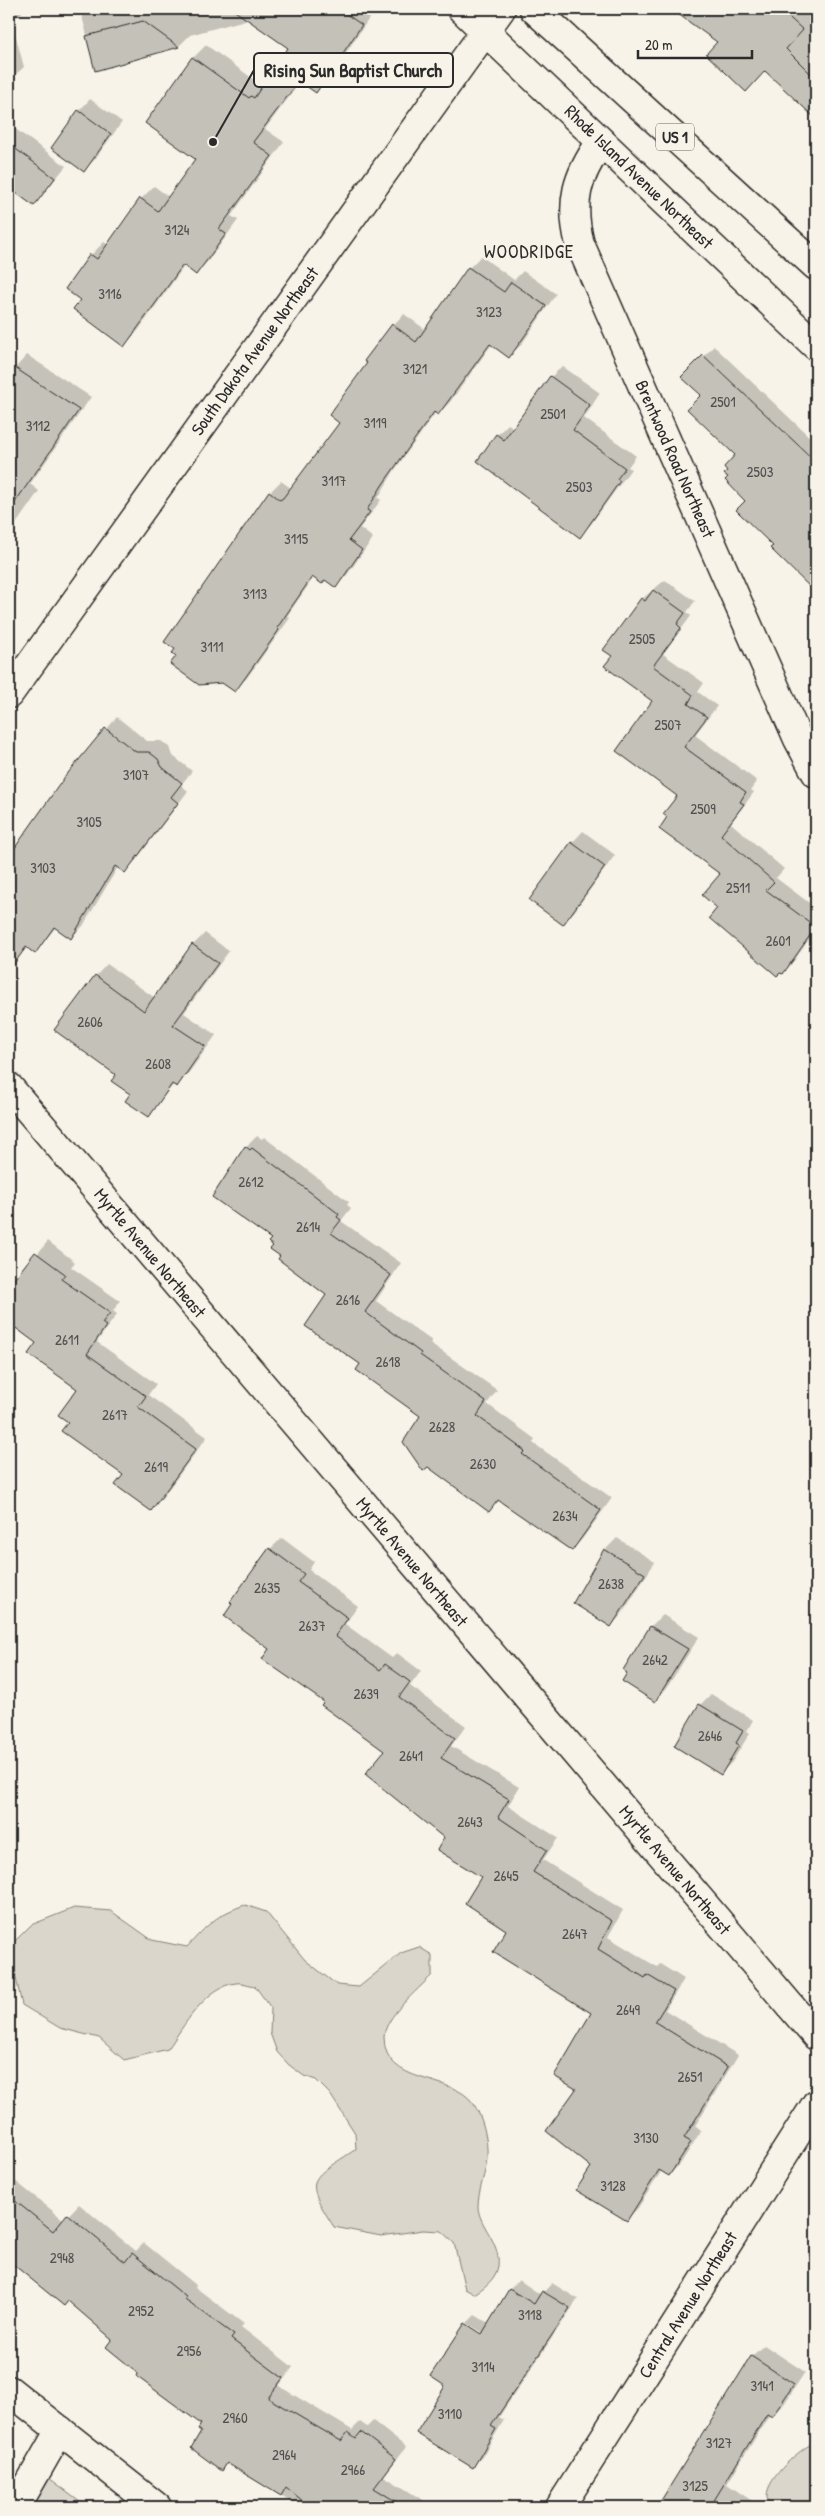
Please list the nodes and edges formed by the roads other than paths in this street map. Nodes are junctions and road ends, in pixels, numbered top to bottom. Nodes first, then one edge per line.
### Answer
1 (462, 9) edge
2 (534, 9) edge
3 (493, 19) edge
4 (602, 142) junction
5 (816, 266) edge
6 (816, 346) edge
7 (9, 694) edge
8 (816, 773) edge
9 (9, 1087) edge
10 (816, 2036) edge
11 (816, 2104) edge
12 (9, 2390) edge
13 (60, 2430) junction
14 (16, 2507) edge
15 (157, 2507) edge
16 (560, 2507) edge

1 - 3 street, Rhode Island Avenue Northeast
2 - 5 street, US 1
3 - 4 street, Rhode Island Avenue Northeast
3 - 7 street, South Dakota Avenue Northeast
4 - 6 street, Rhode Island Avenue Northeast
4 - 8 street, Brentwood Road Northeast
9 - 10 street, Myrtle Avenue Northeast
11 - 16 street, Central Avenue Northeast
12 - 13 street
13 - 14 street
13 - 15 street

